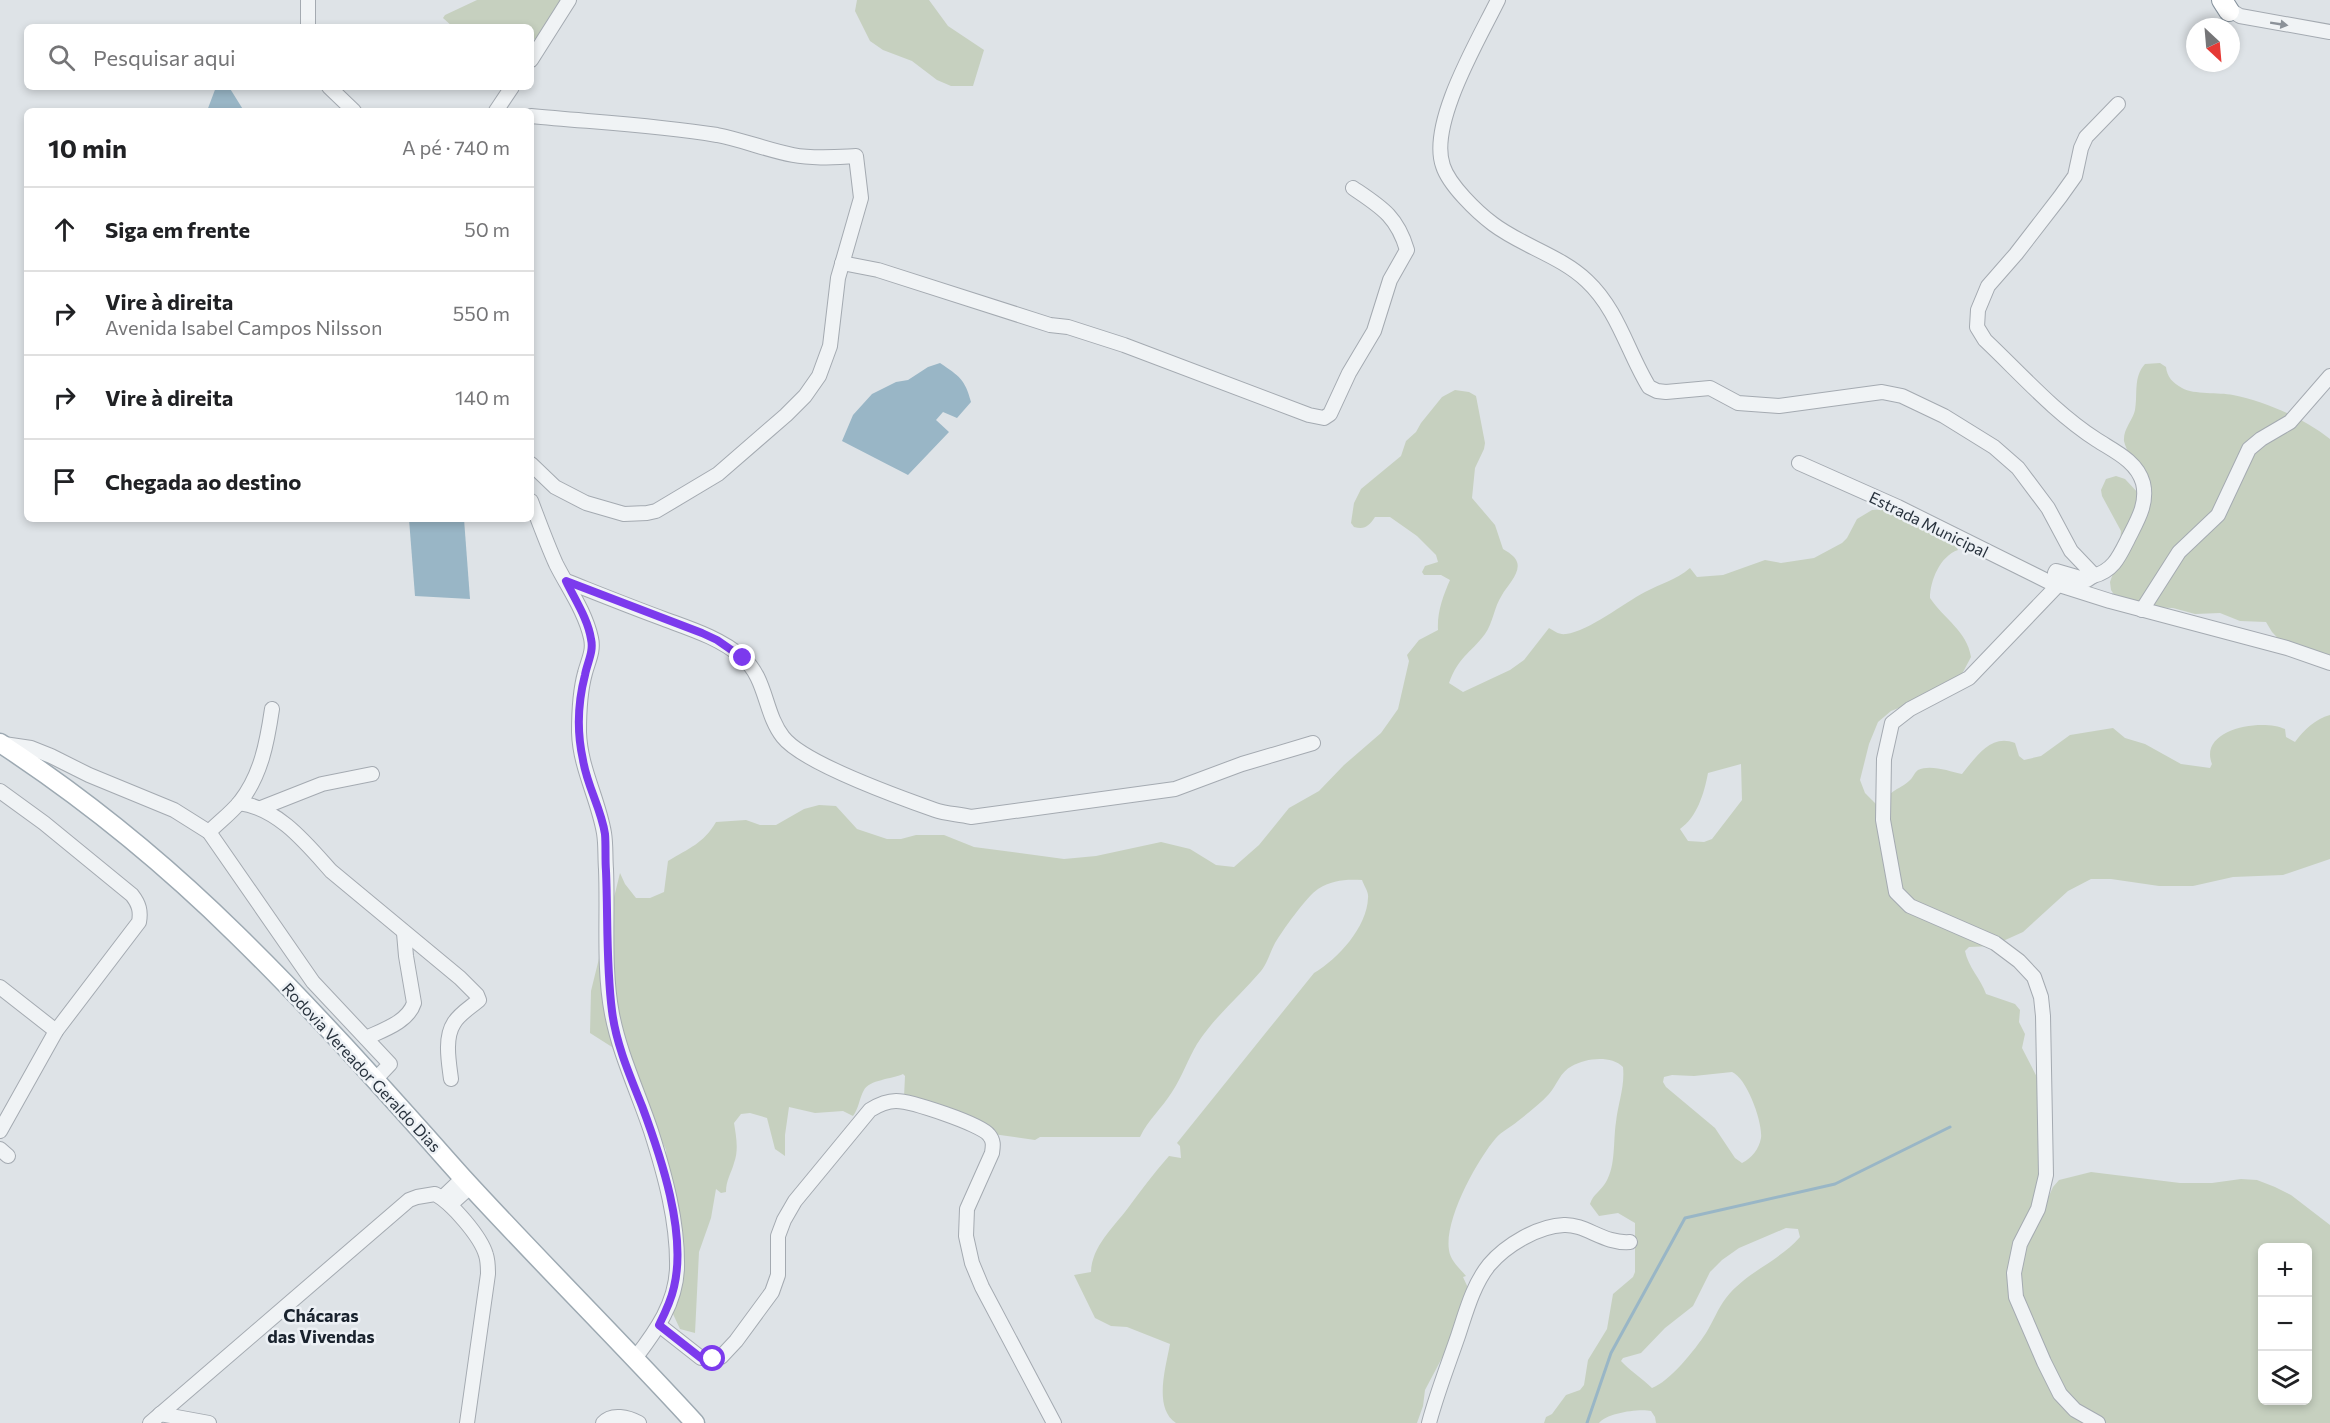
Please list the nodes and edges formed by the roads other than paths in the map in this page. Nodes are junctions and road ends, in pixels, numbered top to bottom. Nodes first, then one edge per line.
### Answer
1 (308, 0) edge
2 (569, 0) edge
3 (1498, 0) edge
4 (2222, 4) edge
5 (308, 24) edge
6 (2330, 32) edge
7 (534, 55) edge
8 (332, 90) edge
9 (510, 90) edge
10 (2118, 104) dead end
11 (349, 108) edge
12 (498, 108) edge
13 (534, 116) edge
14 (1353, 188) dead end
15 (842, 263) junction
16 (2330, 376) edge
17 (1800, 463) dead end
18 (534, 467) edge
19 (534, 509) edge
20 (2093, 576) junction
21 (566, 581) junction
22 (2059, 584) junction
23 (2142, 610) junction
24 (2330, 663) edge
25 (272, 710) dead end
26 (1313, 744) dead end
27 (1, 745) edge
28 (372, 774) dead end
29 (0, 791) edge
30 (239, 803) junction
31 (261, 808) junction
32 (209, 832) junction
33 (404, 933) junction
34 (0, 987) edge
35 (56, 1031) junction
36 (366, 1038) junction
37 (451, 1079) dead end
38 (374, 1081) junction
39 (0, 1131) edge
40 (467, 1182) junction
41 (447, 1202) junction
42 (1630, 1242) dead end
43 (659, 1325) junction
44 (636, 1357) junction
45 (155, 1418) edge
46 (208, 1423) edge
47 (467, 1423) edge
48 (603, 1423) edge
49 (639, 1423) edge
50 (695, 1423) edge
51 (1054, 1423) edge
52 (1429, 1423) edge
53 (2098, 1423) edge

1 - 5 street
2 - 7 street
3 - 20 street
4 -> 6 street
8 - 11 street
9 - 12 street
10 - 20 street
13 - 15 street
14 - 15 street
15 - 18 street
16 - 23 street
17 - 22 street, Estrada Municipal
19 - 21 street
20 - 22 street
21 - 26 street
21 - 43 street
22 - 23 street, Estrada Municipal
22 - 53 street
23 - 24 street, Estrada Municipal
25 - 30 street
27 - 32 street
27 - 38 main road, Rodovia Vereador Geraldo Dias
28 - 31 street
29 - 35 street
30 - 31 street
30 - 32 street
31 - 33 street
32 - 36 street
33 - 36 street
33 - 37 street
34 - 35 street
35 - 39 street
36 - 38 street
38 - 40 main road, Rodovia Vereador Geraldo Dias
40 - 41 street
40 - 44 main road, Rodovia Vereador Geraldo Dias
41 - 45 street
41 - 47 street
42 - 52 street
43 - 44 street
43 - 51 street
44 - 50 main road, Rodovia Vereador Geraldo Dias
45 - 46 street
48 - 49 street

